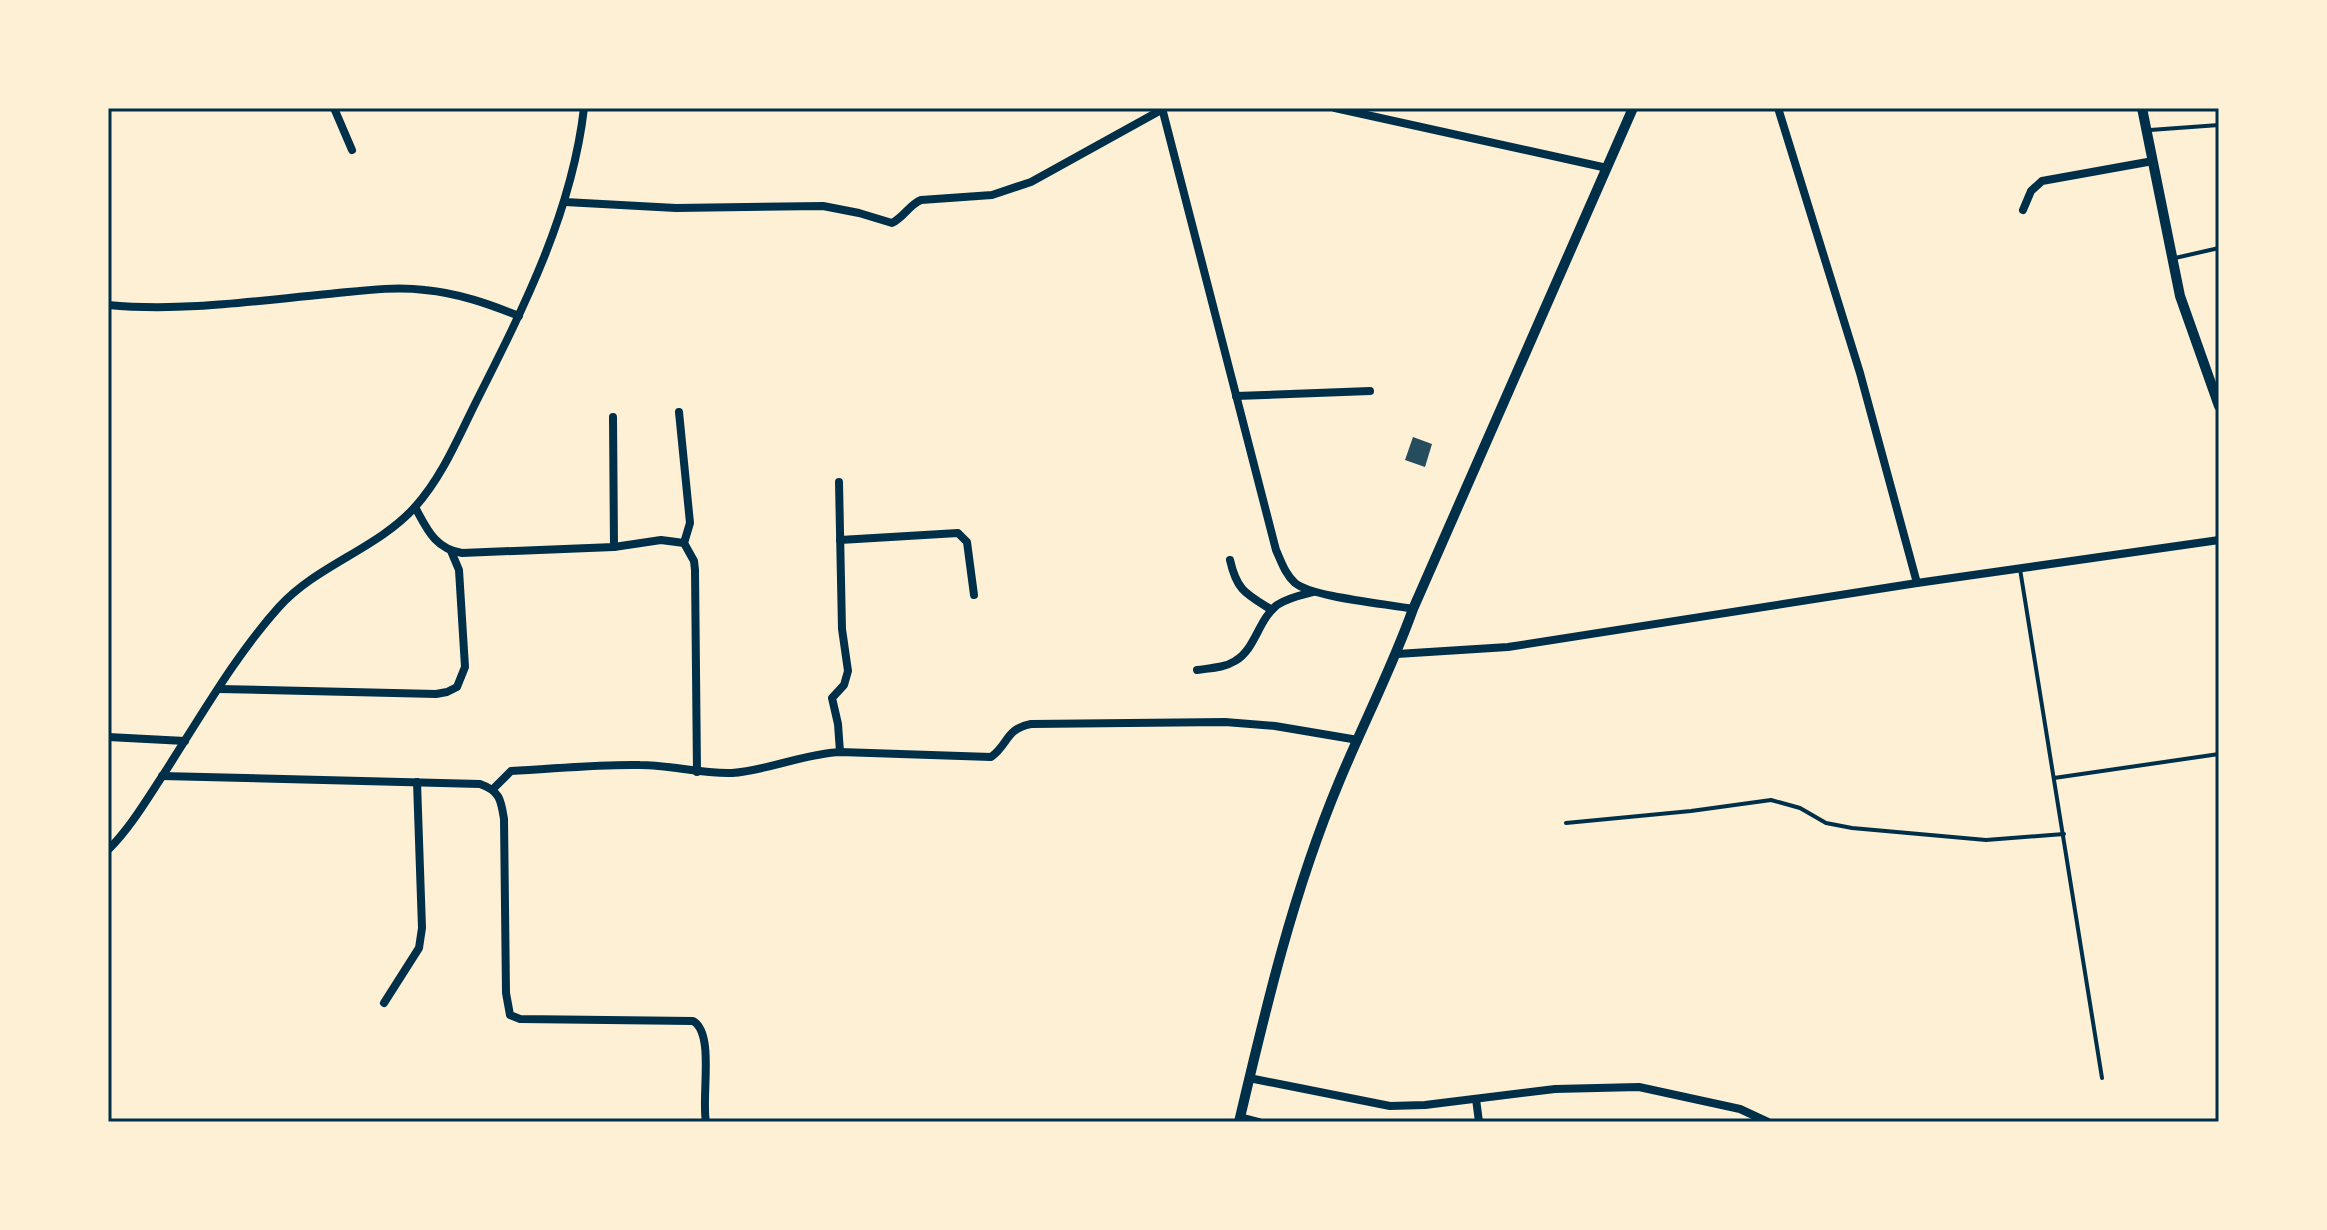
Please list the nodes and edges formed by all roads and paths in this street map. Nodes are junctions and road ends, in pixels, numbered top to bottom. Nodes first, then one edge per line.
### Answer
1 (334, 108) edge
2 (584, 108) edge
3 (1335, 108) edge
4 (1633, 108) edge
5 (1778, 108) edge
6 (2142, 108) edge
7 (1163, 109) edge
8 (2219, 125) edge
9 (2147, 130) junction
10 (352, 150) dead end
11 (2153, 161) junction
12 (1607, 168) junction
13 (565, 202) junction
14 (2023, 210) dead end
15 (2219, 248) edge
16 (2173, 259) junction
17 (108, 305) edge
18 (519, 316) junction
19 (1370, 391) dead end
20 (2216, 393) edge
21 (1236, 396) junction
22 (2219, 406) edge
23 (679, 412) dead end
24 (613, 417) dead end
25 (839, 482) dead end
26 (415, 507) junction
27 (840, 540) junction
28 (2219, 540) edge
29 (684, 543) junction
30 (614, 547) junction
31 (451, 551) junction
32 (1230, 560) dead end
33 (2020, 569) junction
34 (1917, 583) junction
35 (1314, 591) junction
36 (974, 595) dead end
37 (1413, 609) junction
38 (1272, 610) junction
39 (1397, 654) junction
40 (1197, 670) dead end
41 (219, 689) junction
42 (108, 737) edge
43 (1358, 740) junction
44 (185, 741) junction
45 (840, 752) junction
46 (2219, 754) edge
47 (697, 772) junction
48 (162, 776) junction
49 (2054, 778) junction
50 (417, 782) junction
51 (493, 789) junction
52 (1566, 823) dead end
53 (2064, 834) junction
54 (108, 850) edge
55 (384, 1003) dead end
56 (1249, 1078) junction
57 (2102, 1078) dead end
58 (1476, 1099) junction
59 (1240, 1120) edge
60 (706, 1122) edge
61 (1259, 1122) edge
62 (1479, 1122) edge
63 (1768, 1122) edge

1 - 10 street
2 - 13 street
3 - 12 street
4 - 12 street
5 - 34 street
6 - 9 street
7 - 13 street
7 - 21 street
8 - 9 lane
9 - 11 street
11 - 14 street
11 - 16 street
12 - 37 street
13 - 18 street
15 - 16 lane
16 - 20 street
17 - 18 street
18 - 26 street
19 - 21 street
20 - 22 street
21 - 35 street
23 - 29 street
24 - 30 street
25 - 27 street
26 - 31 street
26 - 41 street
27 - 36 street
27 - 45 street
28 - 33 street
29 - 30 street
29 - 47 street
30 - 31 street
31 - 41 street
32 - 38 street
33 - 34 street
33 - 49 lane
34 - 39 street
35 - 37 street
35 - 38 street
37 - 39 street
38 - 40 street
39 - 43 street
41 - 44 street
42 - 44 street
43 - 45 street
43 - 56 street
44 - 48 street
45 - 47 street
46 - 49 lane
47 - 51 street
48 - 50 street
48 - 54 street
49 - 53 lane
50 - 51 street
50 - 55 street
51 - 60 street
52 - 53 lane
53 - 57 lane
56 - 58 street
56 - 59 street
58 - 62 street
58 - 63 street
59 - 61 street

